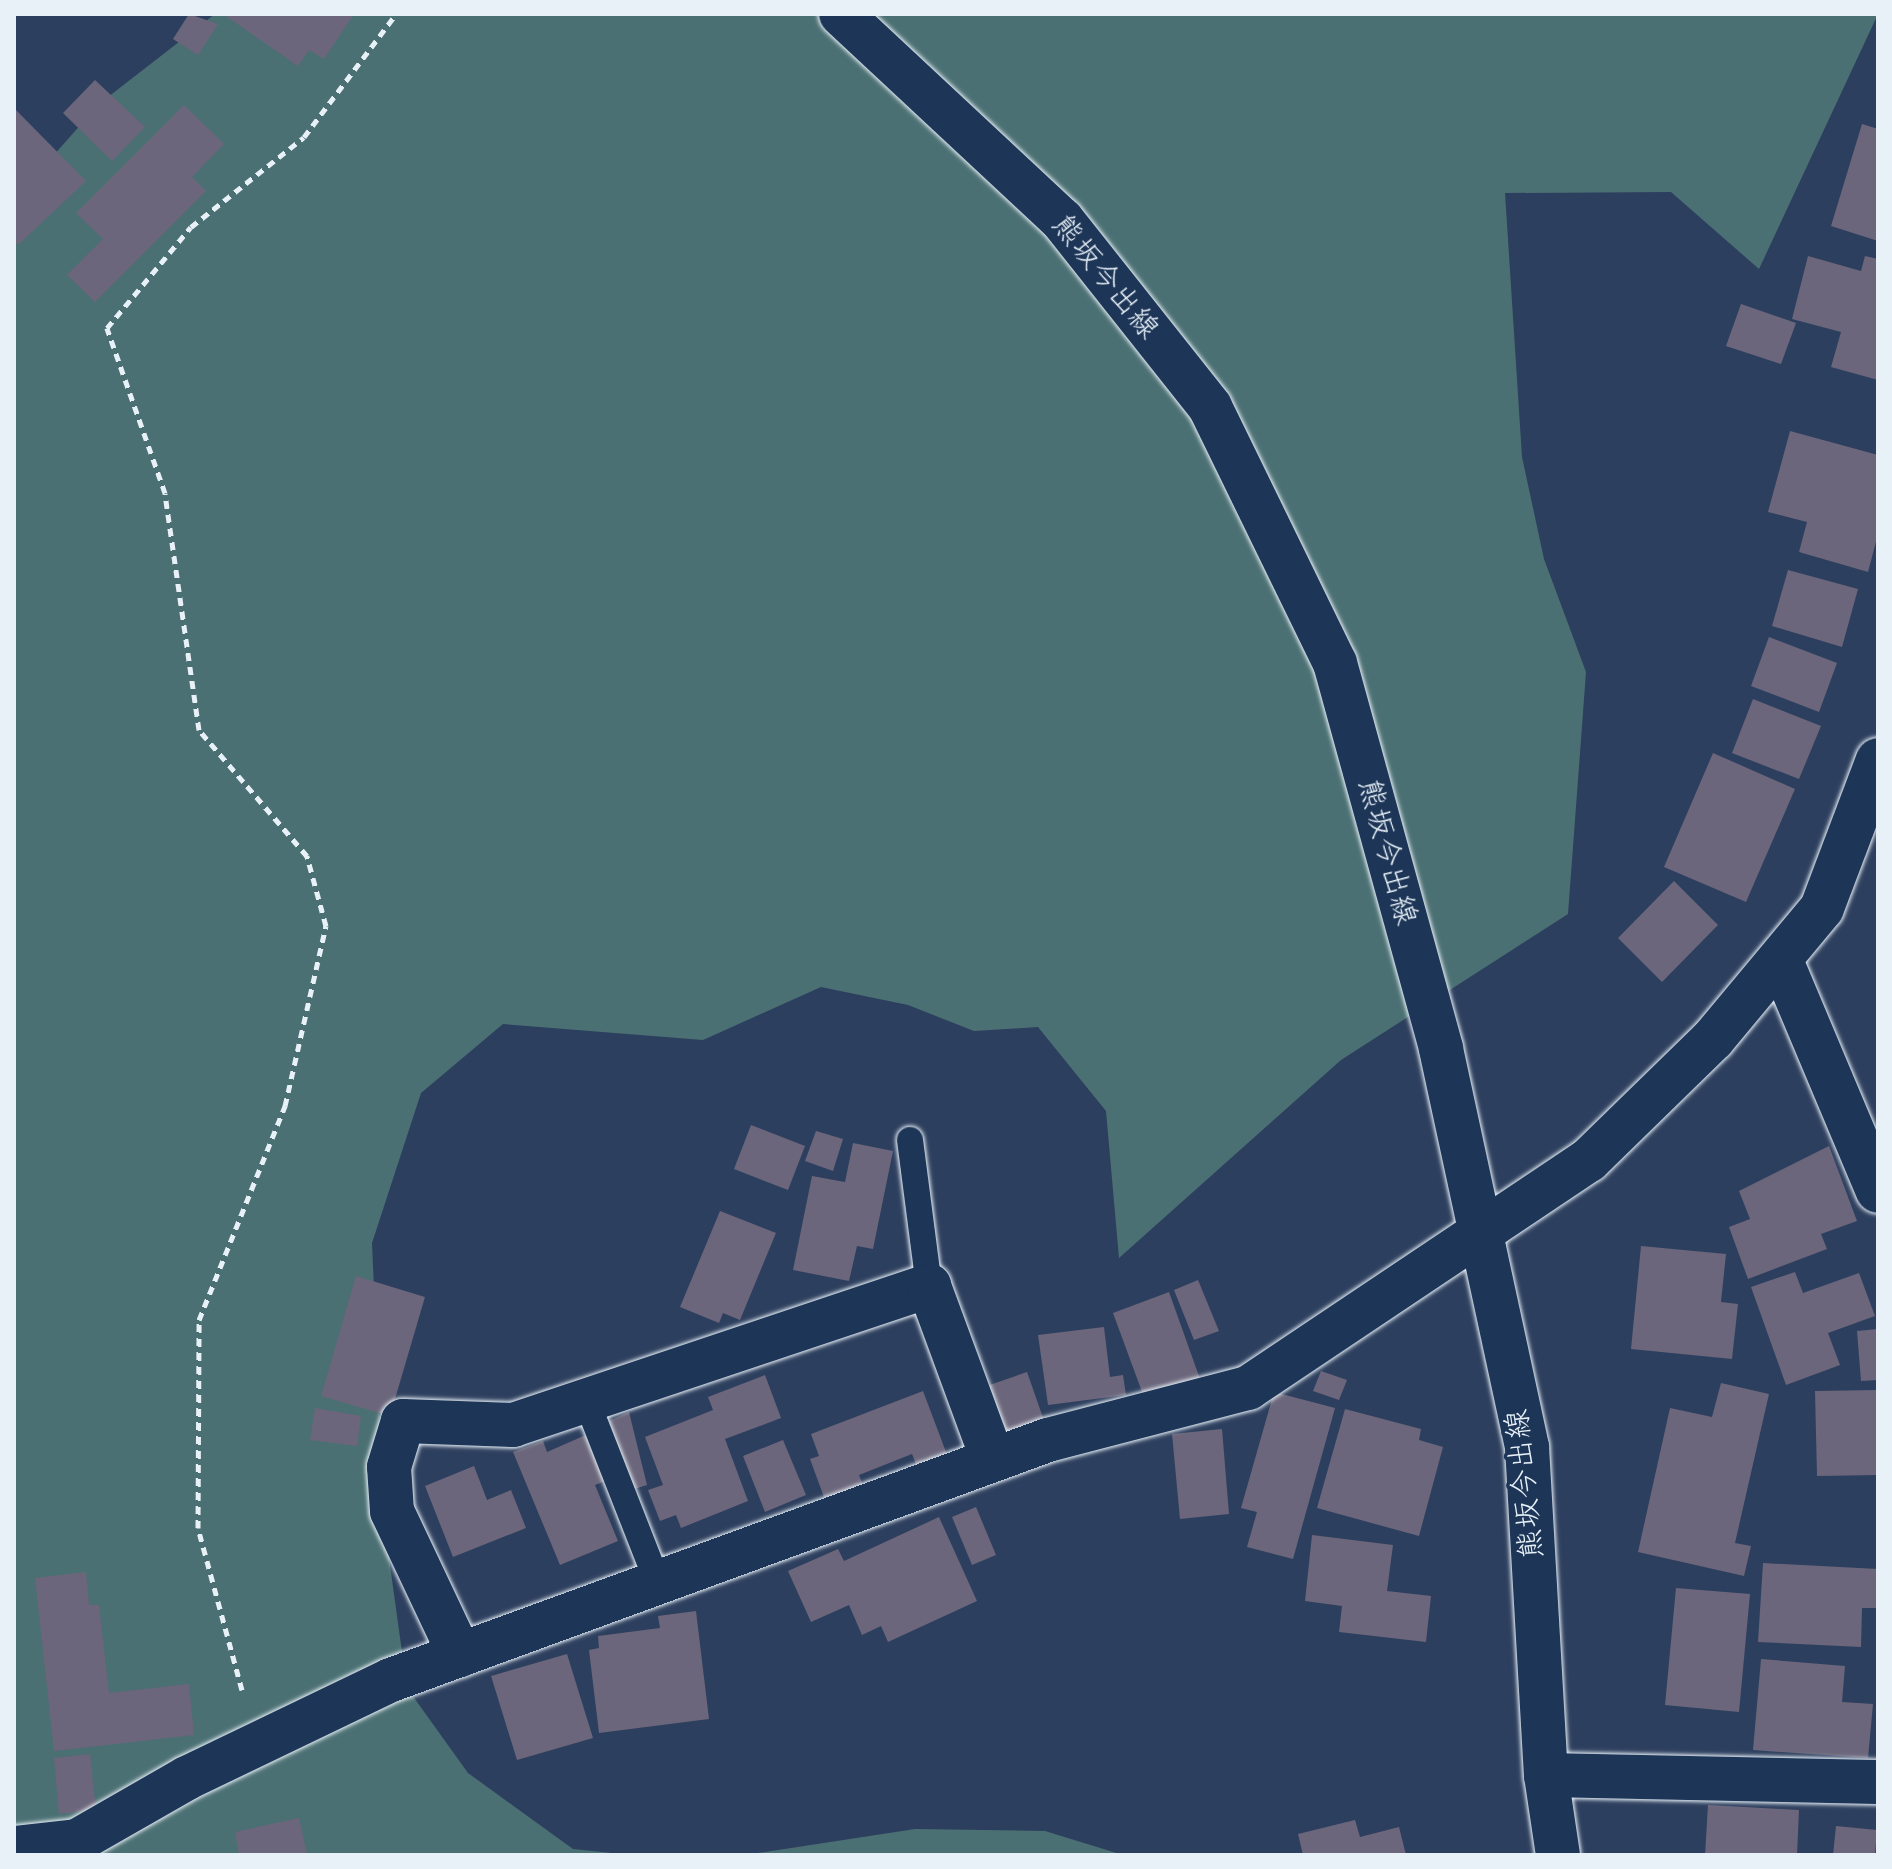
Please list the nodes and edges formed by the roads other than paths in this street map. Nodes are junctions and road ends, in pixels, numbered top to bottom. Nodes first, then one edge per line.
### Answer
1 (841, 14) edge
2 (1876, 778) edge
3 (1782, 963) junction
4 (910, 1140) dead end
5 (1878, 1191) edge
6 (1482, 1237) junction
7 (929, 1286) junction
8 (585, 1397) junction
9 (993, 1460) junction
10 (657, 1581) junction
11 (460, 1655) junction
12 (1546, 1775) junction
13 (1878, 1782) edge
14 (14, 1848) edge
15 (1558, 1855) edge

1 - 6 street, 熊坂今出線
2 - 3 street
3 - 5 street
3 - 6 street
4 - 7 lane
6 - 9 street
6 - 12 street, 熊坂今出線
7 - 8 street
7 - 9 street
8 - 10 lane
8 - 11 street
9 - 10 street
10 - 11 street
11 - 14 street
12 - 13 street
12 - 15 street, 熊坂今出線

